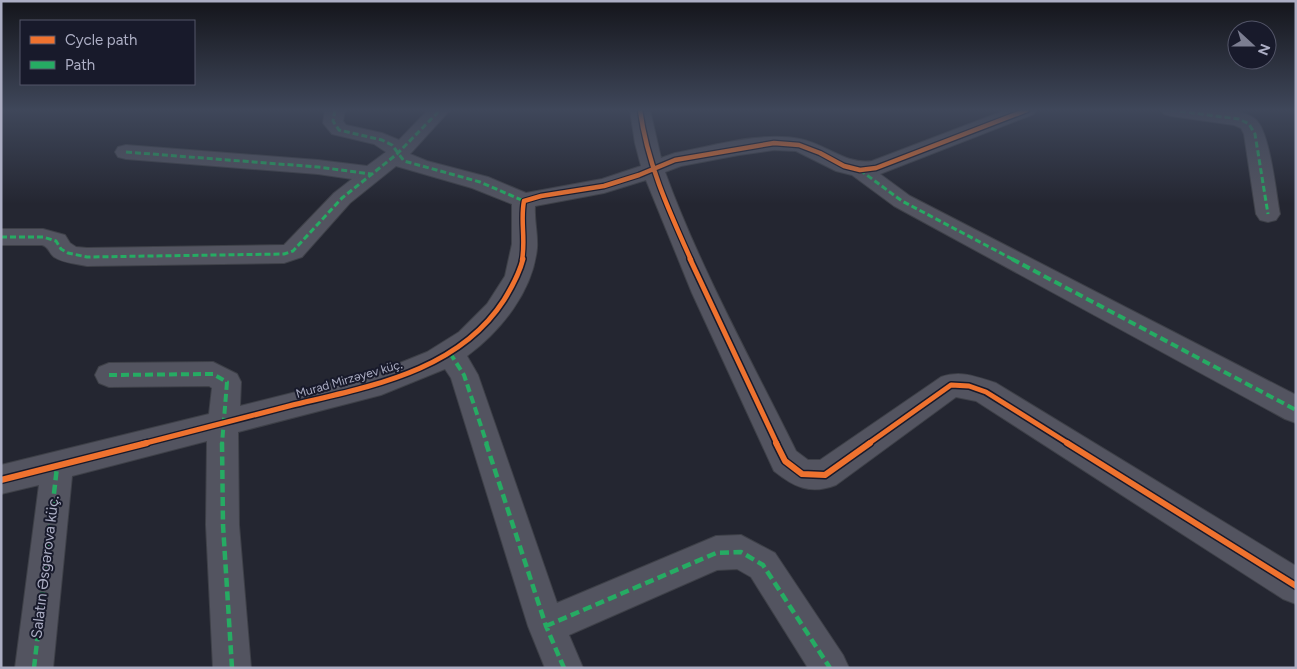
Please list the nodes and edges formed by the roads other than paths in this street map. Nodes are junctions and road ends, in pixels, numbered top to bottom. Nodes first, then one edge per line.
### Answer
1 (385, 141) edge
2 (409, 141) edge
3 (644, 141) edge
4 (944, 141) edge
5 (1256, 141) edge
6 (126, 152) dead end
7 (397, 154) junction
8 (652, 169) junction
9 (860, 170) junction
10 (371, 174) junction
11 (524, 201) junction
12 (1268, 214) dead end
13 (1, 237) edge
14 (450, 354) junction
15 (109, 375) dead end
16 (1296, 410) edge
17 (222, 423) junction
18 (57, 466) junction
19 (1, 480) edge
20 (1296, 586) edge
21 (546, 626) junction
22 (34, 668) edge
23 (232, 668) edge
24 (564, 668) edge
25 (830, 668) edge

1 - 7 street
2 - 7 street
3 - 8 street
4 - 9 street
5 - 12 street
6 - 10 street
7 - 10 street
7 - 11 street
8 - 9 street
8 - 11 street
8 - 20 street
9 - 16 street
10 - 13 street
11 - 14 street, Murad Mirzəyev küç.
14 - 17 street, Murad Mirzəyev küç.
14 - 21 street
15 - 17 street
17 - 18 street, Murad Mirzəyev küç.
17 - 23 street
18 - 19 street, Murad Mirzəyev küç.
18 - 22 street, Salatın Əsgərova küç.
21 - 24 street
21 - 25 street

